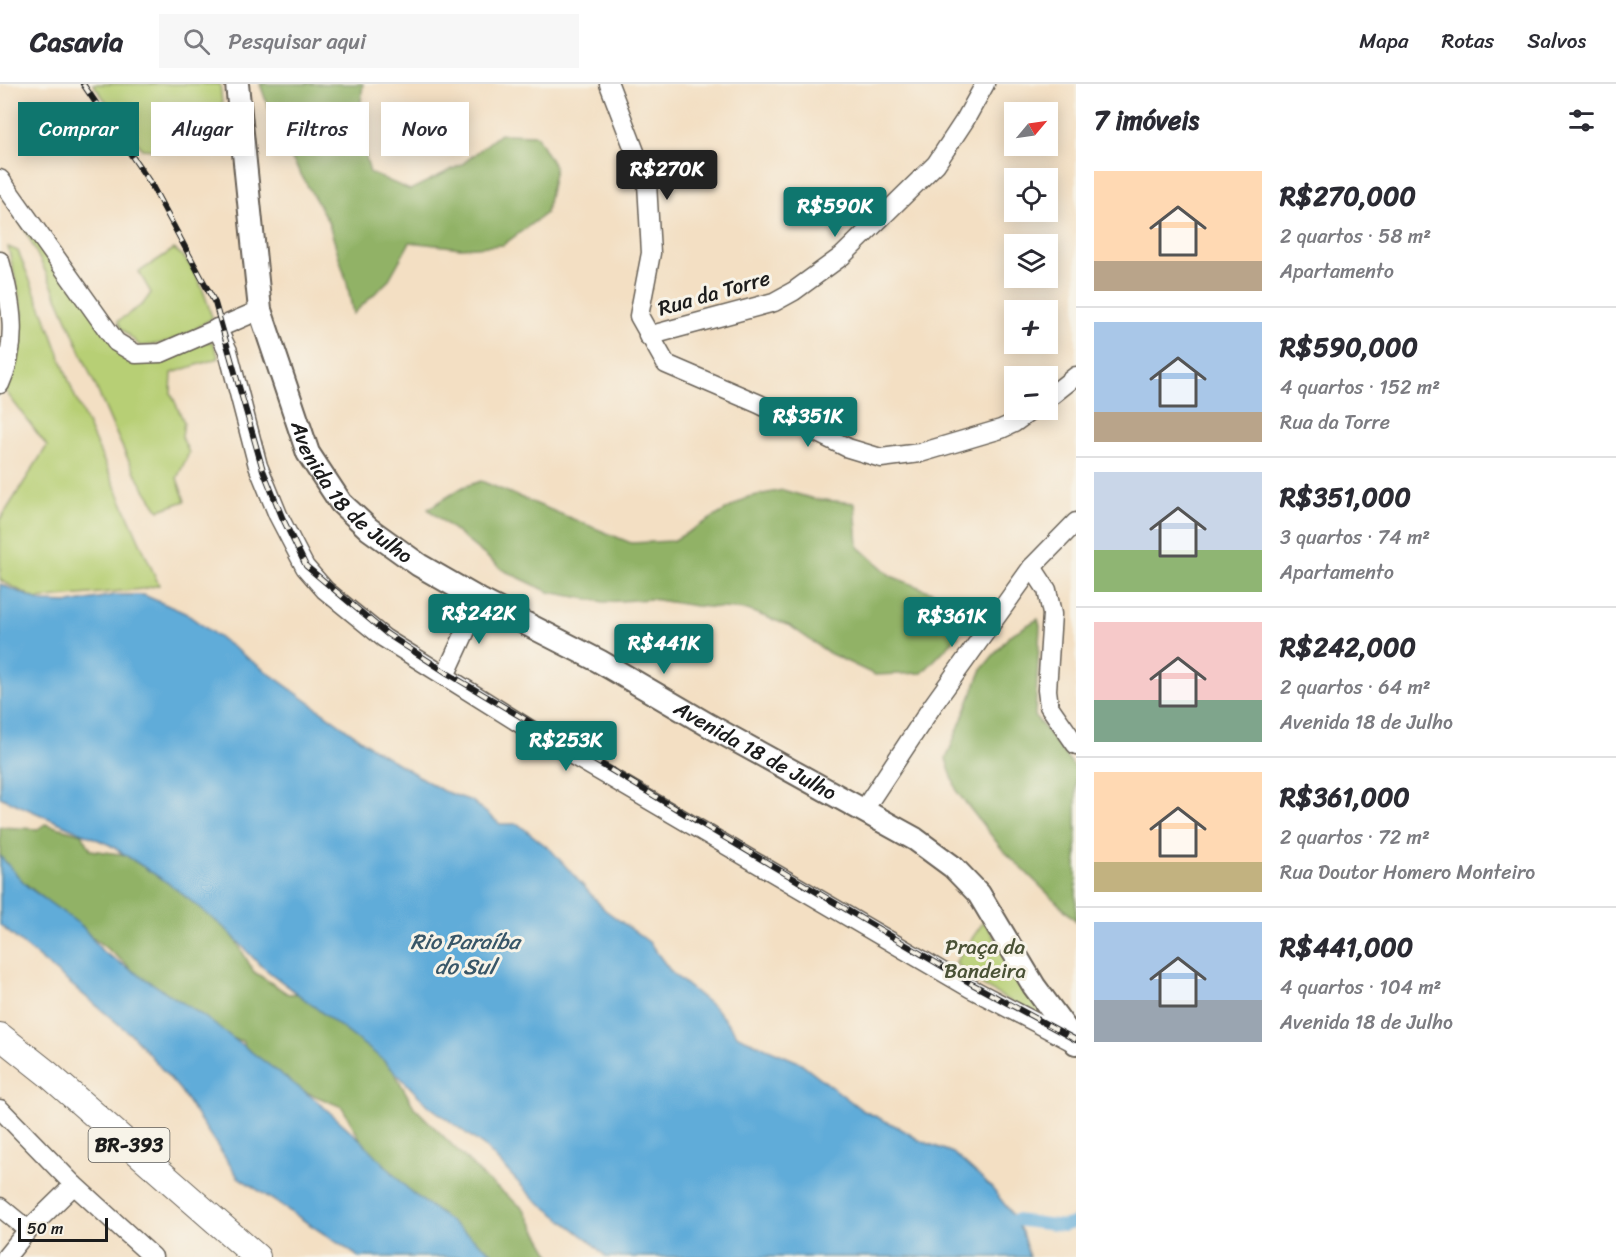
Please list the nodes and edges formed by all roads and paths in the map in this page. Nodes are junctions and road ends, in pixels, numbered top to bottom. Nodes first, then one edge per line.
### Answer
1 (237, 84) edge
2 (609, 84) edge
3 (985, 84) edge
4 (0, 179) edge
5 (0, 261) edge
6 (260, 310) junction
7 (217, 328) junction
8 (648, 336) junction
9 (1076, 376) edge
10 (1, 381) edge
11 (1058, 390) edge
12 (1018, 420) edge
13 (1076, 522) edge
14 (1032, 567) junction
15 (480, 600) junction
16 (445, 676) junction
17 (1076, 745) edge
18 (865, 808) junction
19 (0, 1036) edge
20 (1075, 1042) edge
21 (0, 1109) edge
22 (74, 1185) junction
23 (0, 1207) edge
24 (28, 1230) junction
25 (6, 1257) edge
26 (153, 1257) edge
27 (257, 1257) edge

1 - 6 main road, Avenida 18 de Julho
2 - 8 street
3 - 8 street, Rua da Torre
4 - 7 street
5 - 10 street
6 - 7 street
6 - 15 main road, Avenida 18 de Julho
7 - 16 street
8 - 12 street
9 - 11 street
13 - 14 street
14 - 17 street
14 - 18 street
15 - 16 street
15 - 18 main road, Avenida 18 de Julho
16 - 20 street
18 - 20 main road, Avenida 18 de Julho
19 - 27 highway, BR-393
21 - 22 street
22 - 24 street
22 - 26 street
23 - 24 street
24 - 25 street

